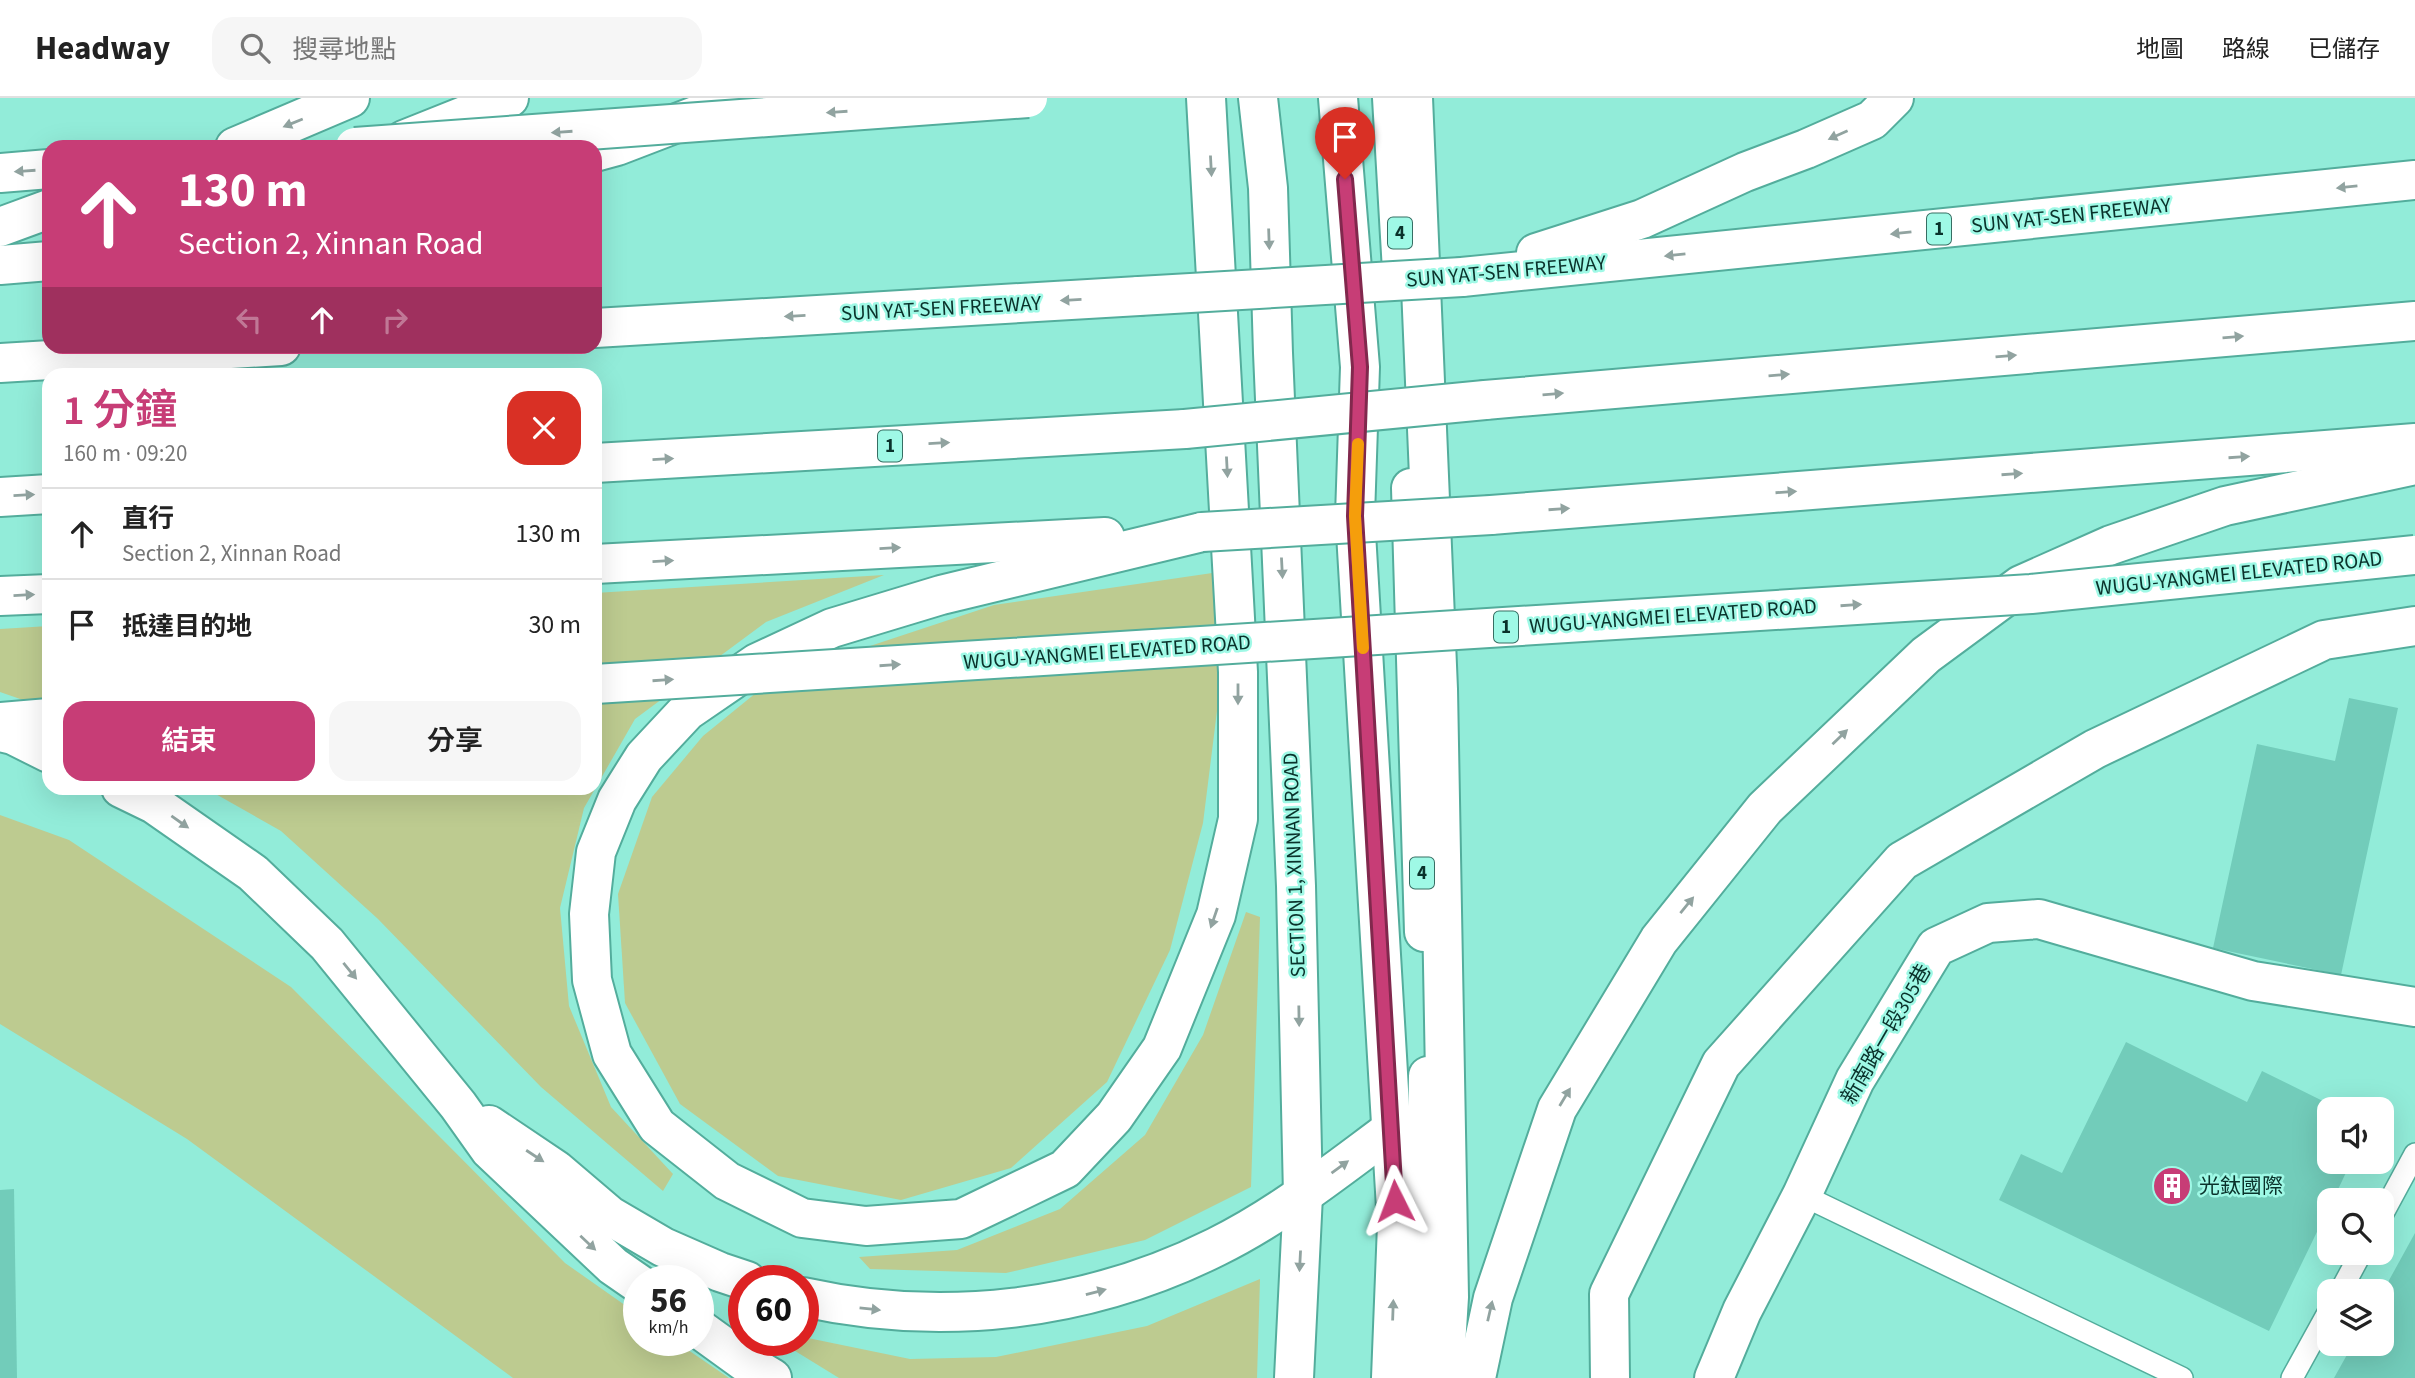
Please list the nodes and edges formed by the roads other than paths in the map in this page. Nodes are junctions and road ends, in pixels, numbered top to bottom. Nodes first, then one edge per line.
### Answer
1 (350, 98) edge
2 (509, 98) edge
3 (742, 98) edge
4 (1028, 98) edge
5 (1206, 98) edge
6 (1258, 98) edge
7 (1338, 98) edge
8 (1392, 98) edge
9 (1413, 98) edge
10 (1894, 98) edge
11 (252, 140) edge
12 (401, 140) edge
13 (451, 140) edge
14 (602, 150) edge
15 (42, 170) edge
16 (0, 173) edge
17 (2415, 180) edge
18 (42, 212) edge
19 (0, 227) edge
20 (42, 239) edge
21 (0, 248) edge
22 (42, 262) edge
23 (0, 265) edge
24 (1462, 277) junction
25 (2415, 321) edge
26 (602, 328) edge
27 (149, 354) edge
28 (0, 363) edge
29 (2415, 443) edge
30 (602, 463) edge
31 (2415, 465) edge
32 (42, 494) edge
33 (0, 497) edge
34 (1202, 532) junction
35 (2415, 555) edge
36 (602, 564) edge
37 (42, 594) edge
38 (0, 596) edge
39 (2415, 626) edge
40 (602, 684) edge
41 (42, 719) edge
42 (0, 722) edge
43 (0, 732) edge
44 (42, 750) edge
45 (135, 795) edge
46 (2415, 1007) edge
47 (458, 1105) junction
48 (1392, 1129) junction
49 (2415, 1154) edge
50 (2394, 1193) edge
51 (1303, 1195) junction
52 (1802, 1195) junction
53 (623, 1273) edge
54 (728, 1275) edge
55 (819, 1301) edge
56 (2317, 1333) edge
57 (714, 1340) edge
58 (772, 1378) edge
59 (1294, 1378) edge
60 (1391, 1378) edge
61 (1423, 1378) edge
62 (1444, 1378) edge
63 (1476, 1378) edge
64 (1610, 1378) edge
65 (1714, 1378) edge
66 (2182, 1378) edge
67 (2292, 1378) edge

1 -> 11 main road
2 - 12 main road
3 - 14 main road, bridge
4 -> 13 main road, bridge
5 -> 34 main road
6 -> 51 main road, SECTION 1, XINNAN ROAD
7 - 48 main road
8 - 61 main road, 4
9 - 62 main road
10 -> 24 main road
15 -> 16 main road
17 -> 24 main road, SUN YAT-SEN FREEWAY / 1
18 - 19 main road
20 - 21 main road
22 - 23 main road
24 -> 26 main road, SUN YAT-SEN FREEWAY / 1, bridge
30 -> 25 main road, 1, bridge
27 - 28 main road
34 -> 29 main road, bridge
63 -> 31 main road
33 -> 32 main road
36 -> 34 main road
40 -> 35 main road, WUGU-YANGMEI ELEVATED ROAD / 1, bridge
38 -> 37 main road
39 - 64 main road
41 - 42 main road
43 - 44 main road
45 -> 47 main road
46 - 52 main road, 新南路一段305巷
47 -> 53 main road
47 -> 54 main road
51 -> 48 main road
60 -> 48 main road
49 - 50 lane
55 -> 51 main road
51 -> 59 main road, SECTION 1, XINNAN ROAD
52 - 65 main road, 新南路一段305巷
52 - 66 lane
56 - 67 lane
57 - 58 main road

